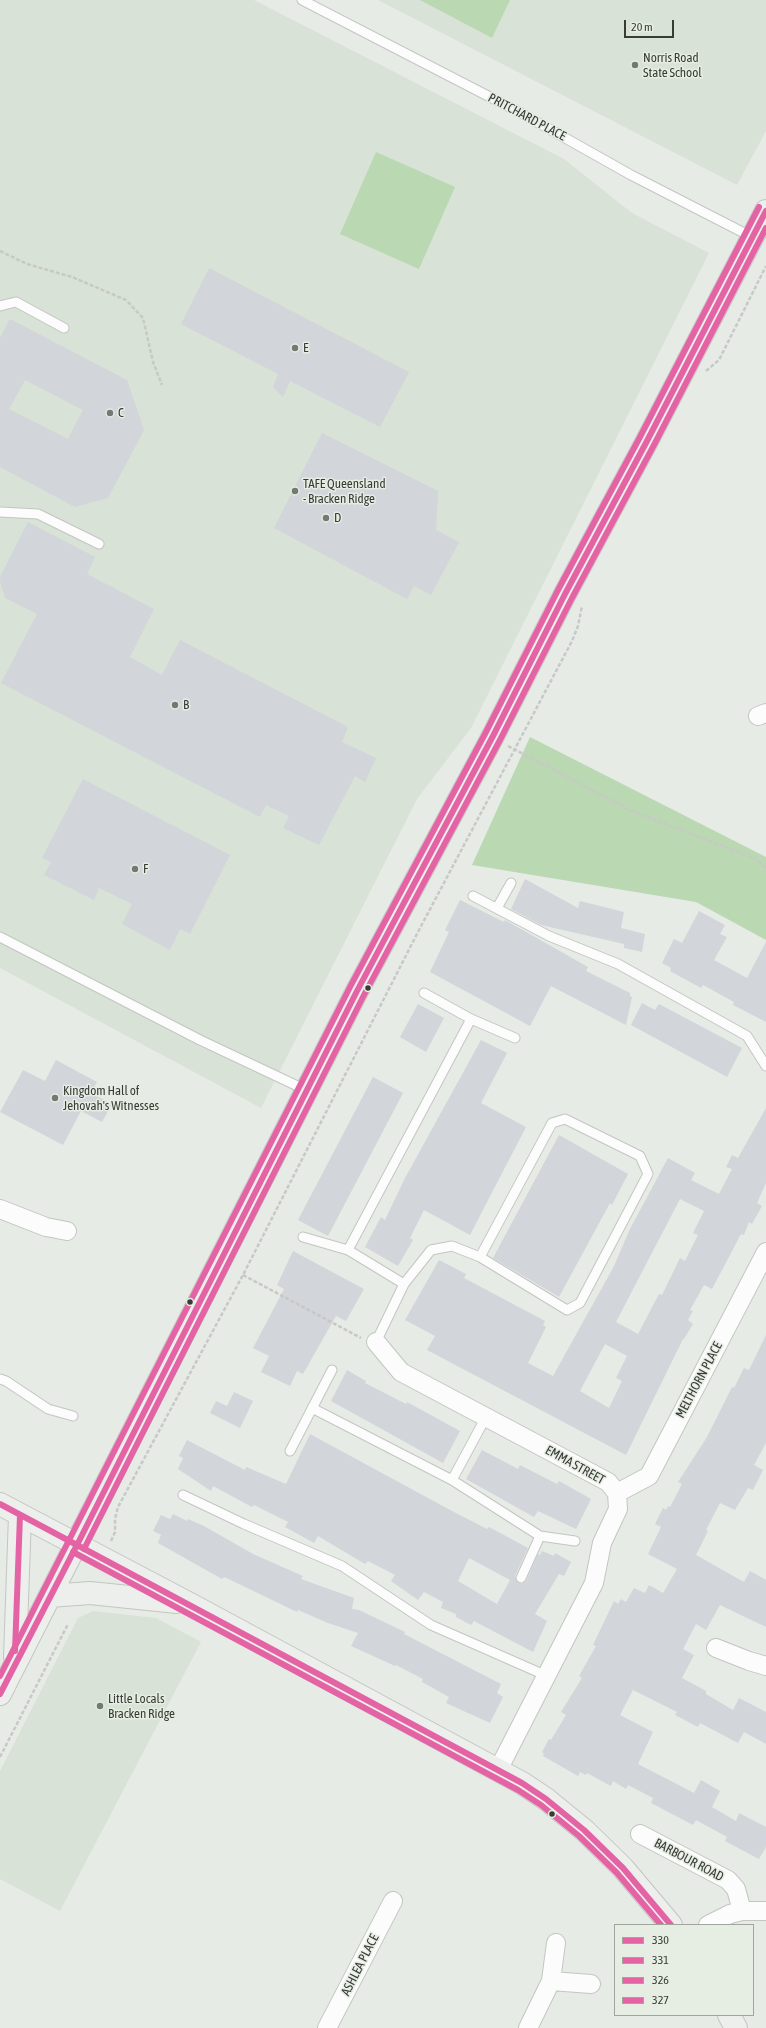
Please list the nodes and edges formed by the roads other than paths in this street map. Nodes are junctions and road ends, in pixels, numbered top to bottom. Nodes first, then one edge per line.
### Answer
1 (302, 0) edge
2 (766, 211) edge
3 (752, 237) junction
4 (0, 306) edge
5 (64, 328) dead end
6 (0, 512) edge
7 (99, 544) dead end
8 (511, 883) dead end
9 (473, 896) dead end
10 (497, 908) junction
11 (0, 937) edge
12 (424, 993) dead end
13 (471, 1019) junction
14 (515, 1038) dead end
15 (766, 1066) edge
16 (306, 1090) junction
17 (0, 1208) edge
18 (67, 1231) dead end
19 (303, 1237) dead end
20 (348, 1250) junction
21 (766, 1252) edge
22 (480, 1257) junction
23 (404, 1284) junction
24 (376, 1342) joint
25 (332, 1370) dead end
26 (0, 1379) edge
27 (312, 1408) junction
28 (73, 1416) dead end
29 (486, 1417) junction
30 (290, 1451) dead end
31 (452, 1480) junction
32 (617, 1493) junction
33 (183, 1495) dead end
34 (0, 1504) edge
35 (20, 1515) junction
36 (540, 1536) junction
37 (574, 1541) dead end
38 (76, 1545) junction
39 (522, 1578) dead end
40 (50, 1596) junction
41 (190, 1604) junction
42 (716, 1648) dead end
43 (15, 1664) junction
44 (766, 1666) edge
45 (546, 1676) junction
46 (0, 1694) edge
47 (498, 1770) junction
48 (640, 1834) dead end
49 (393, 1902) dead end
50 (742, 1911) junction
51 (766, 1911) edge
52 (670, 1924) edge
53 (710, 1924) edge
54 (556, 1943) dead end
55 (551, 1981) junction
56 (591, 1984) dead end
57 (730, 2016) edge
58 (327, 2028) edge
59 (528, 2028) edge
60 (736, 2028) edge

1 - 3 lane, PRITCHARD PLACE
2 - 3 main road
3 - 16 main road
4 - 5 lane
6 - 7 lane
8 - 10 lane
9 - 10 lane
10 - 15 lane
11 - 16 lane
12 - 13 lane
13 - 14 lane
13 - 20 lane
16 - 38 main road
17 - 18 street
19 - 20 lane
20 - 23 lane
21 - 32 street, MELTHORN PLACE
22 - 22 lane
22 - 23 lane
23 - 24 lane
24 - 29 street, EMMA STREET
25 - 27 lane
26 - 28 lane
27 - 30 lane
27 - 31 lane
29 - 31 lane
29 - 32 street, EMMA STREET
31 - 36 lane
32 - 45 street, EMMA STREET
33 - 45 lane
34 - 35 main road
35 - 38 main road
35 - 43 main road
36 - 37 lane
36 - 39 lane
38 - 40 main road
38 - 41 main road
40 - 41 main road
40 - 43 main road
41 - 47 main road
42 - 44 street
43 - 46 main road
45 - 47 street, EMMA STREET
47 - 52 main road
48 - 50 street, BARBOUR ROAD
49 - 58 street, ASHLEA PLACE
50 - 51 street
50 - 53 street
54 - 55 street
55 - 56 street
55 - 59 street
57 - 60 main road

